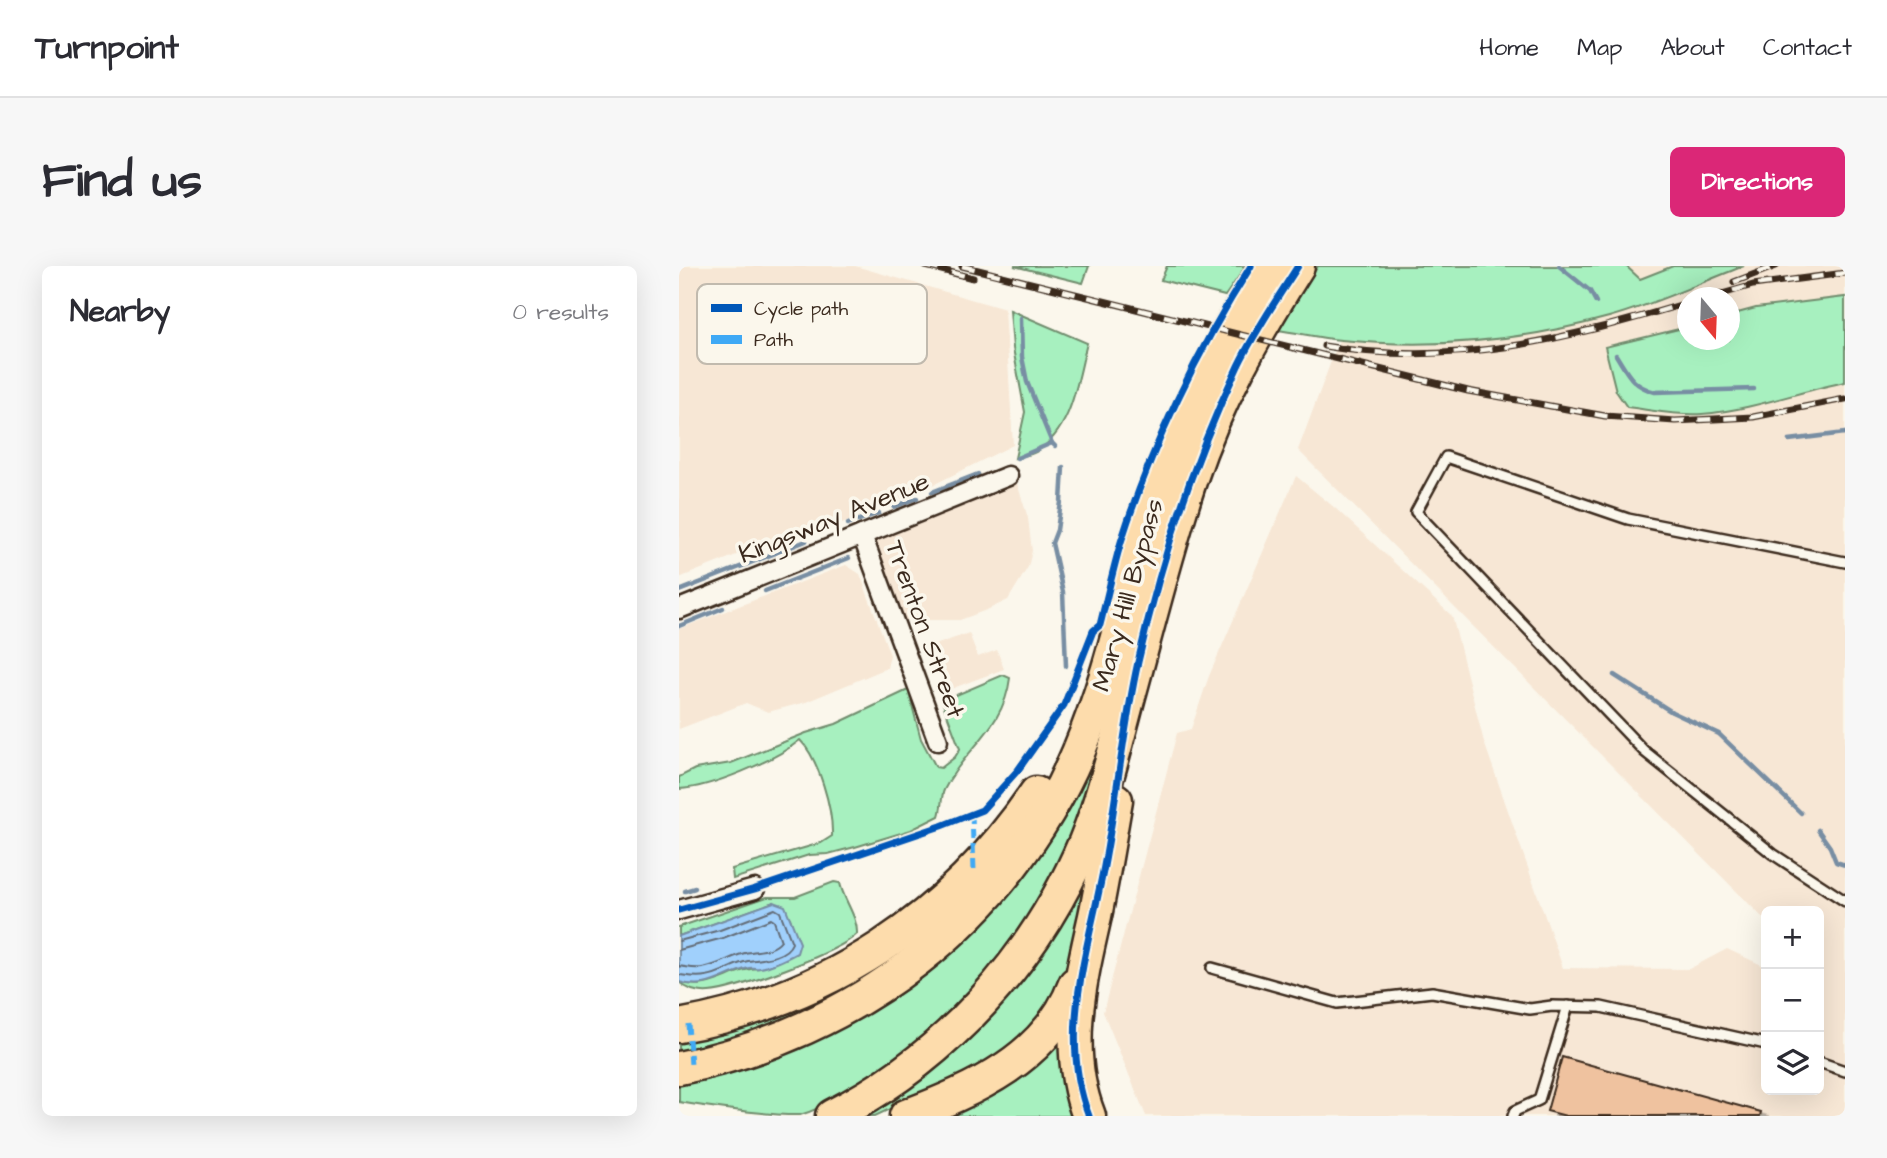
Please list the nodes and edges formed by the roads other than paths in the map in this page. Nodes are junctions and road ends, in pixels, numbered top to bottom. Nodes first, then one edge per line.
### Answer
1 (1266, 266) edge
2 (1298, 266) edge
3 (1008, 476) dead end
4 (862, 535) junction
5 (1845, 562) edge
6 (679, 609) edge
7 (1127, 654) junction
8 (938, 741) dead end
9 (755, 889) dead end
10 (1845, 901) edge
11 (679, 910) edge
12 (1084, 960) junction
13 (1212, 968) dead end
14 (1568, 1006) junction
15 (679, 1026) edge
16 (1761, 1043) edge
17 (1824, 1064) edge
18 (679, 1068) edge
19 (1845, 1071) edge
20 (832, 1116) edge
21 (906, 1116) edge
22 (1089, 1116) edge
23 (1513, 1116) edge

1 - 7 highway, Mary Hill Bypass
2 - 7 highway, Mary Hill Bypass
3 - 4 street, Kingsway Avenue
4 - 6 street, Kingsway Avenue
4 - 8 street, Trenton Street
5 - 10 lane
7 - 12 highway
7 - 15 highway
7 - 18 highway, Mary Hill Bypass
7 - 20 highway, Mary Hill Bypass
9 - 11 street
12 - 21 highway
12 - 22 highway
13 - 14 lane
14 - 16 lane
14 - 23 lane
17 - 19 lane

